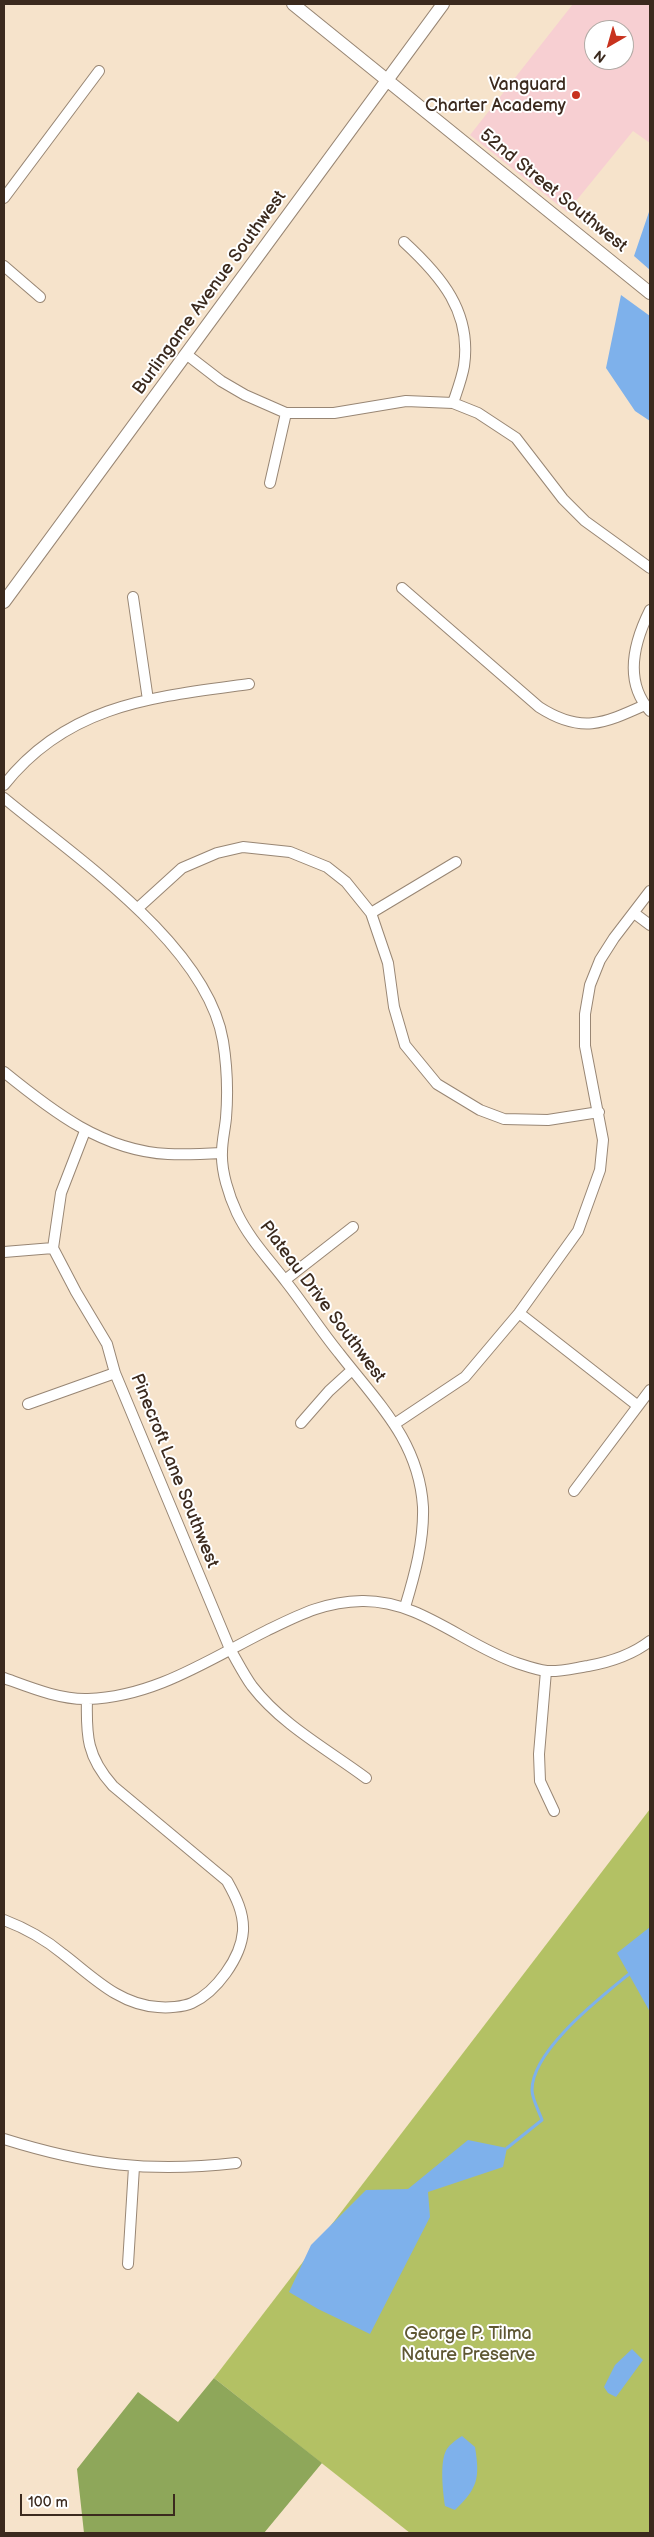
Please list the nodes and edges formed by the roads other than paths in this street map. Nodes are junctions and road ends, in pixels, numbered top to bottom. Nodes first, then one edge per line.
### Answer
1 (293, 4) edge
2 (443, 4) edge
3 (99, 71) dead end
4 (388, 79) junction
5 (4, 198) edge
6 (404, 242) dead end
7 (4, 266) edge
8 (650, 293) edge
9 (40, 296) dead end
10 (186, 354) junction
11 (453, 403) junction
12 (286, 412) junction
13 (270, 483) dead end
14 (650, 568) edge
15 (402, 588) dead end
16 (133, 597) dead end
17 (4, 602) edge
18 (650, 610) edge
19 (249, 684) dead end
20 (148, 700) junction
21 (648, 708) edge
22 (4, 785) edge
23 (4, 798) edge
24 (456, 862) dead end
25 (650, 891) edge
26 (138, 908) junction
27 (634, 913) junction
28 (370, 914) junction
29 (650, 925) edge
30 (4, 1072) edge
31 (599, 1112) junction
32 (86, 1131) junction
33 (222, 1153) junction
34 (353, 1227) dead end
35 (53, 1248) junction
36 (4, 1252) edge
37 (285, 1280) junction
38 (519, 1313) junction
39 (352, 1370) junction
40 (115, 1373) junction
41 (650, 1390) edge
42 (28, 1404) dead end
43 (638, 1406) junction
44 (301, 1423) dead end
45 (396, 1423) junction
46 (574, 1491) dead end
47 (406, 1607) junction
48 (650, 1641) edge
49 (230, 1649) junction
50 (546, 1671) junction
51 (4, 1678) edge
52 (87, 1699) junction
53 (366, 1778) dead end
54 (554, 1811) dead end
55 (4, 1920) edge
56 (4, 2139) edge
57 (236, 2163) dead end
58 (134, 2167) junction
59 (128, 2264) dead end

1 - 4 street, 52nd Street Southwest
2 - 4 street, Burlingame Avenue Southwest
3 - 5 street
4 - 8 street, 52nd Street Southwest
4 - 10 street, Burlingame Avenue Southwest
6 - 11 street
7 - 9 street
10 - 12 street
10 - 17 street, Burlingame Avenue Southwest
11 - 12 street
11 - 14 street
12 - 13 street
15 - 21 street
16 - 20 street
18 - 21 street
19 - 20 street
20 - 22 street
23 - 26 street, Plateau Drive Southwest
24 - 28 street
25 - 27 street
26 - 28 street
26 - 33 street, Plateau Drive Southwest
27 - 29 street
27 - 31 street
28 - 31 street
30 - 32 street
31 - 38 street
32 - 33 street
32 - 35 street
33 - 37 street, Plateau Drive Southwest
34 - 37 street
35 - 36 street
35 - 40 street, Pinecroft Lane Southwest
37 - 39 street, Plateau Drive Southwest
38 - 43 street
38 - 45 street
39 - 44 street
39 - 45 street, Plateau Drive Southwest
40 - 42 street
40 - 49 street, Pinecroft Lane Southwest
41 - 43 street
43 - 46 street
45 - 47 street, Plateau Drive Southwest
47 - 49 street
47 - 50 street
48 - 50 street
49 - 52 street
49 - 53 street, Pinecroft Lane Southwest
50 - 54 street
51 - 52 street
52 - 55 street
56 - 58 street
57 - 58 street
58 - 59 street

